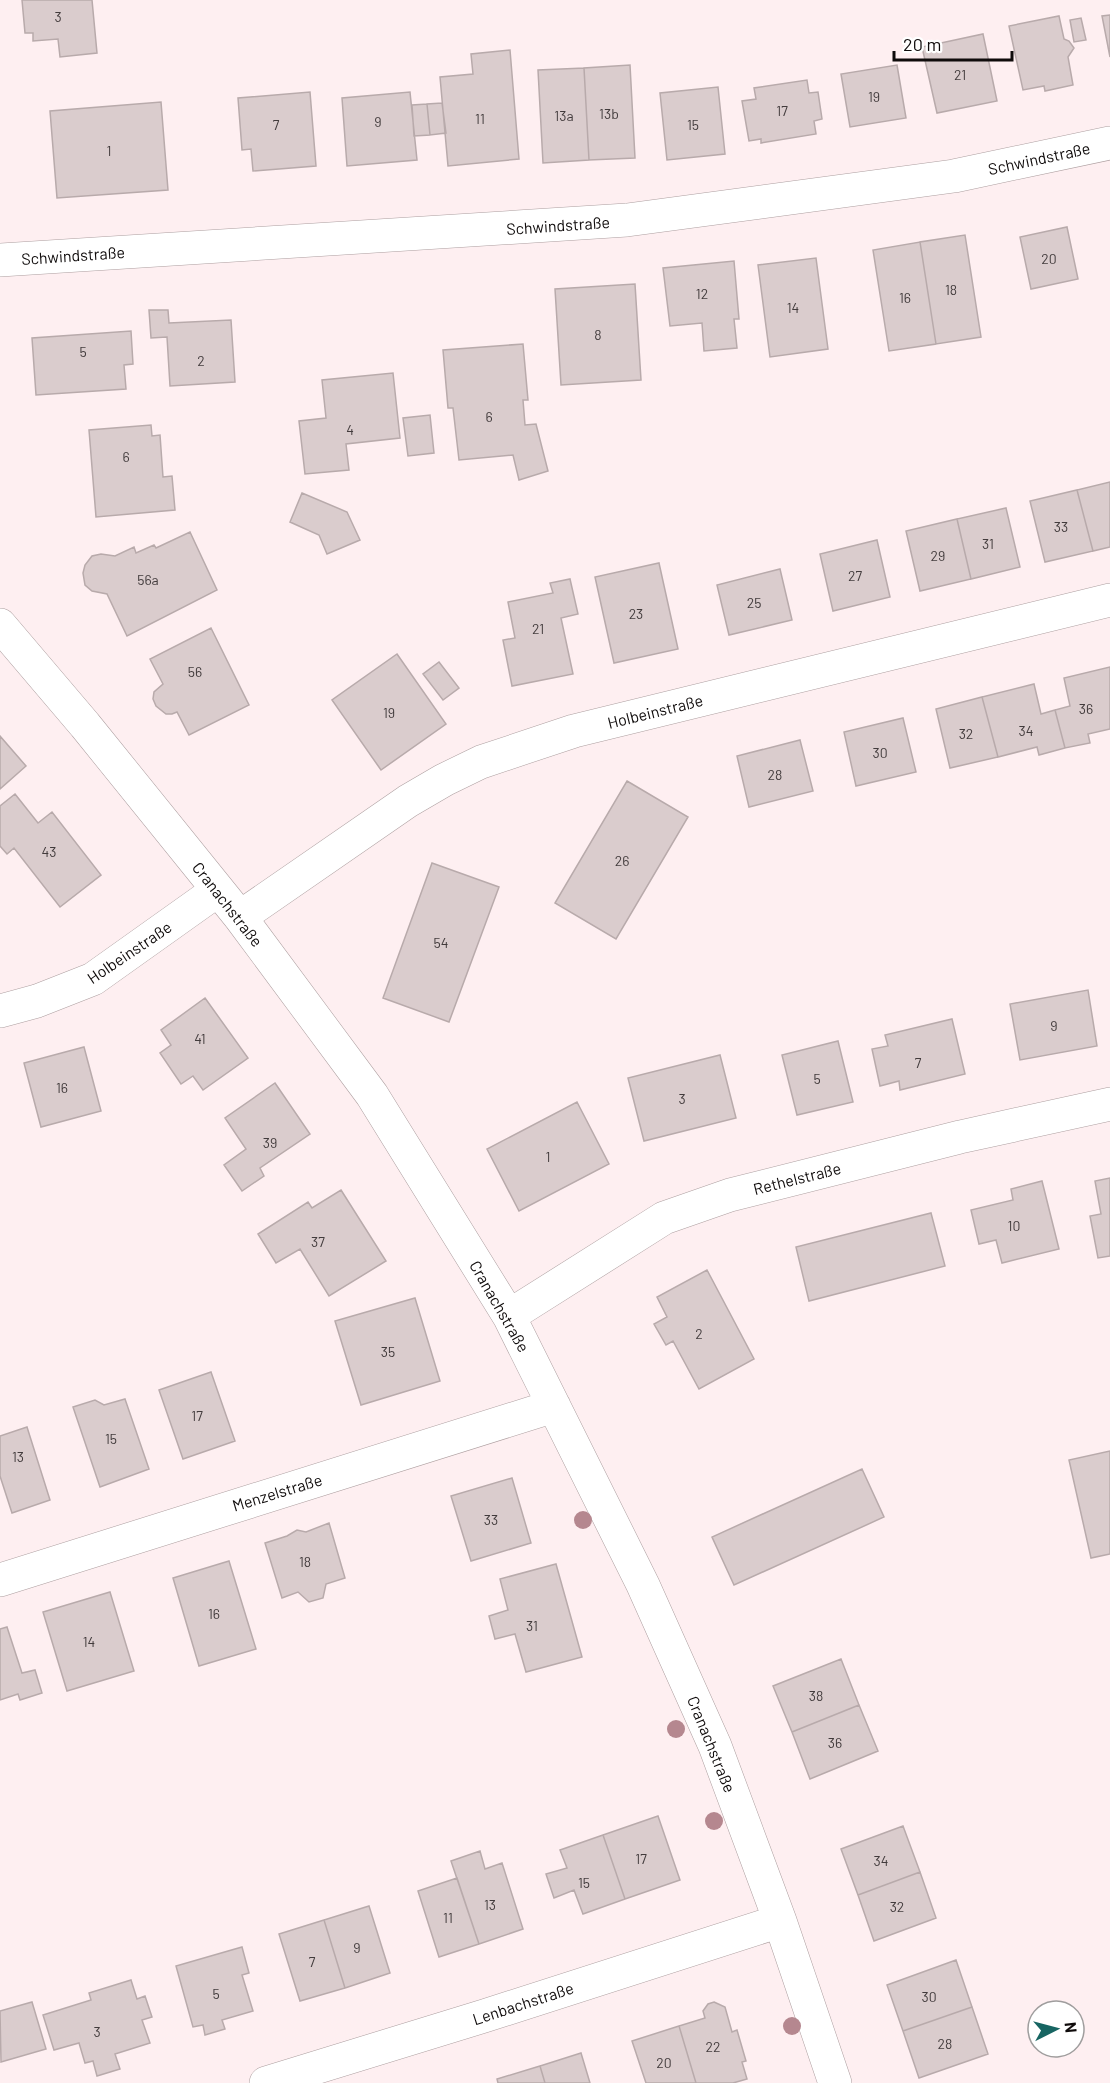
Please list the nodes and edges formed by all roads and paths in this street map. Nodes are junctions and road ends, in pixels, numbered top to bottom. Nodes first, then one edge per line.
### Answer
1 (1110, 143) edge
2 (0, 260) edge
3 (1110, 600) edge
4 (0, 624) edge
5 (218, 890) junction
6 (240, 917) junction
7 (0, 1011) edge
8 (1110, 1104) edge
9 (508, 1316) junction
10 (554, 1406) junction
11 (0, 1580) edge
12 (780, 1921) junction
13 (266, 2083) edge
14 (835, 2083) edge

1 - 2 street, Schwindstraße
3 - 6 street, Holbeinstraße
4 - 5 street, Cranachstraße
5 - 6 street, Cranachstraße
5 - 7 street, Holbeinstraße
6 - 9 street, Cranachstraße
8 - 9 street, Rethelstraße
9 - 10 street, Cranachstraße
10 - 11 street, Menzelstraße
10 - 12 street, Cranachstraße
12 - 13 street, Lenbachstraße
12 - 14 street, Cranachstraße

